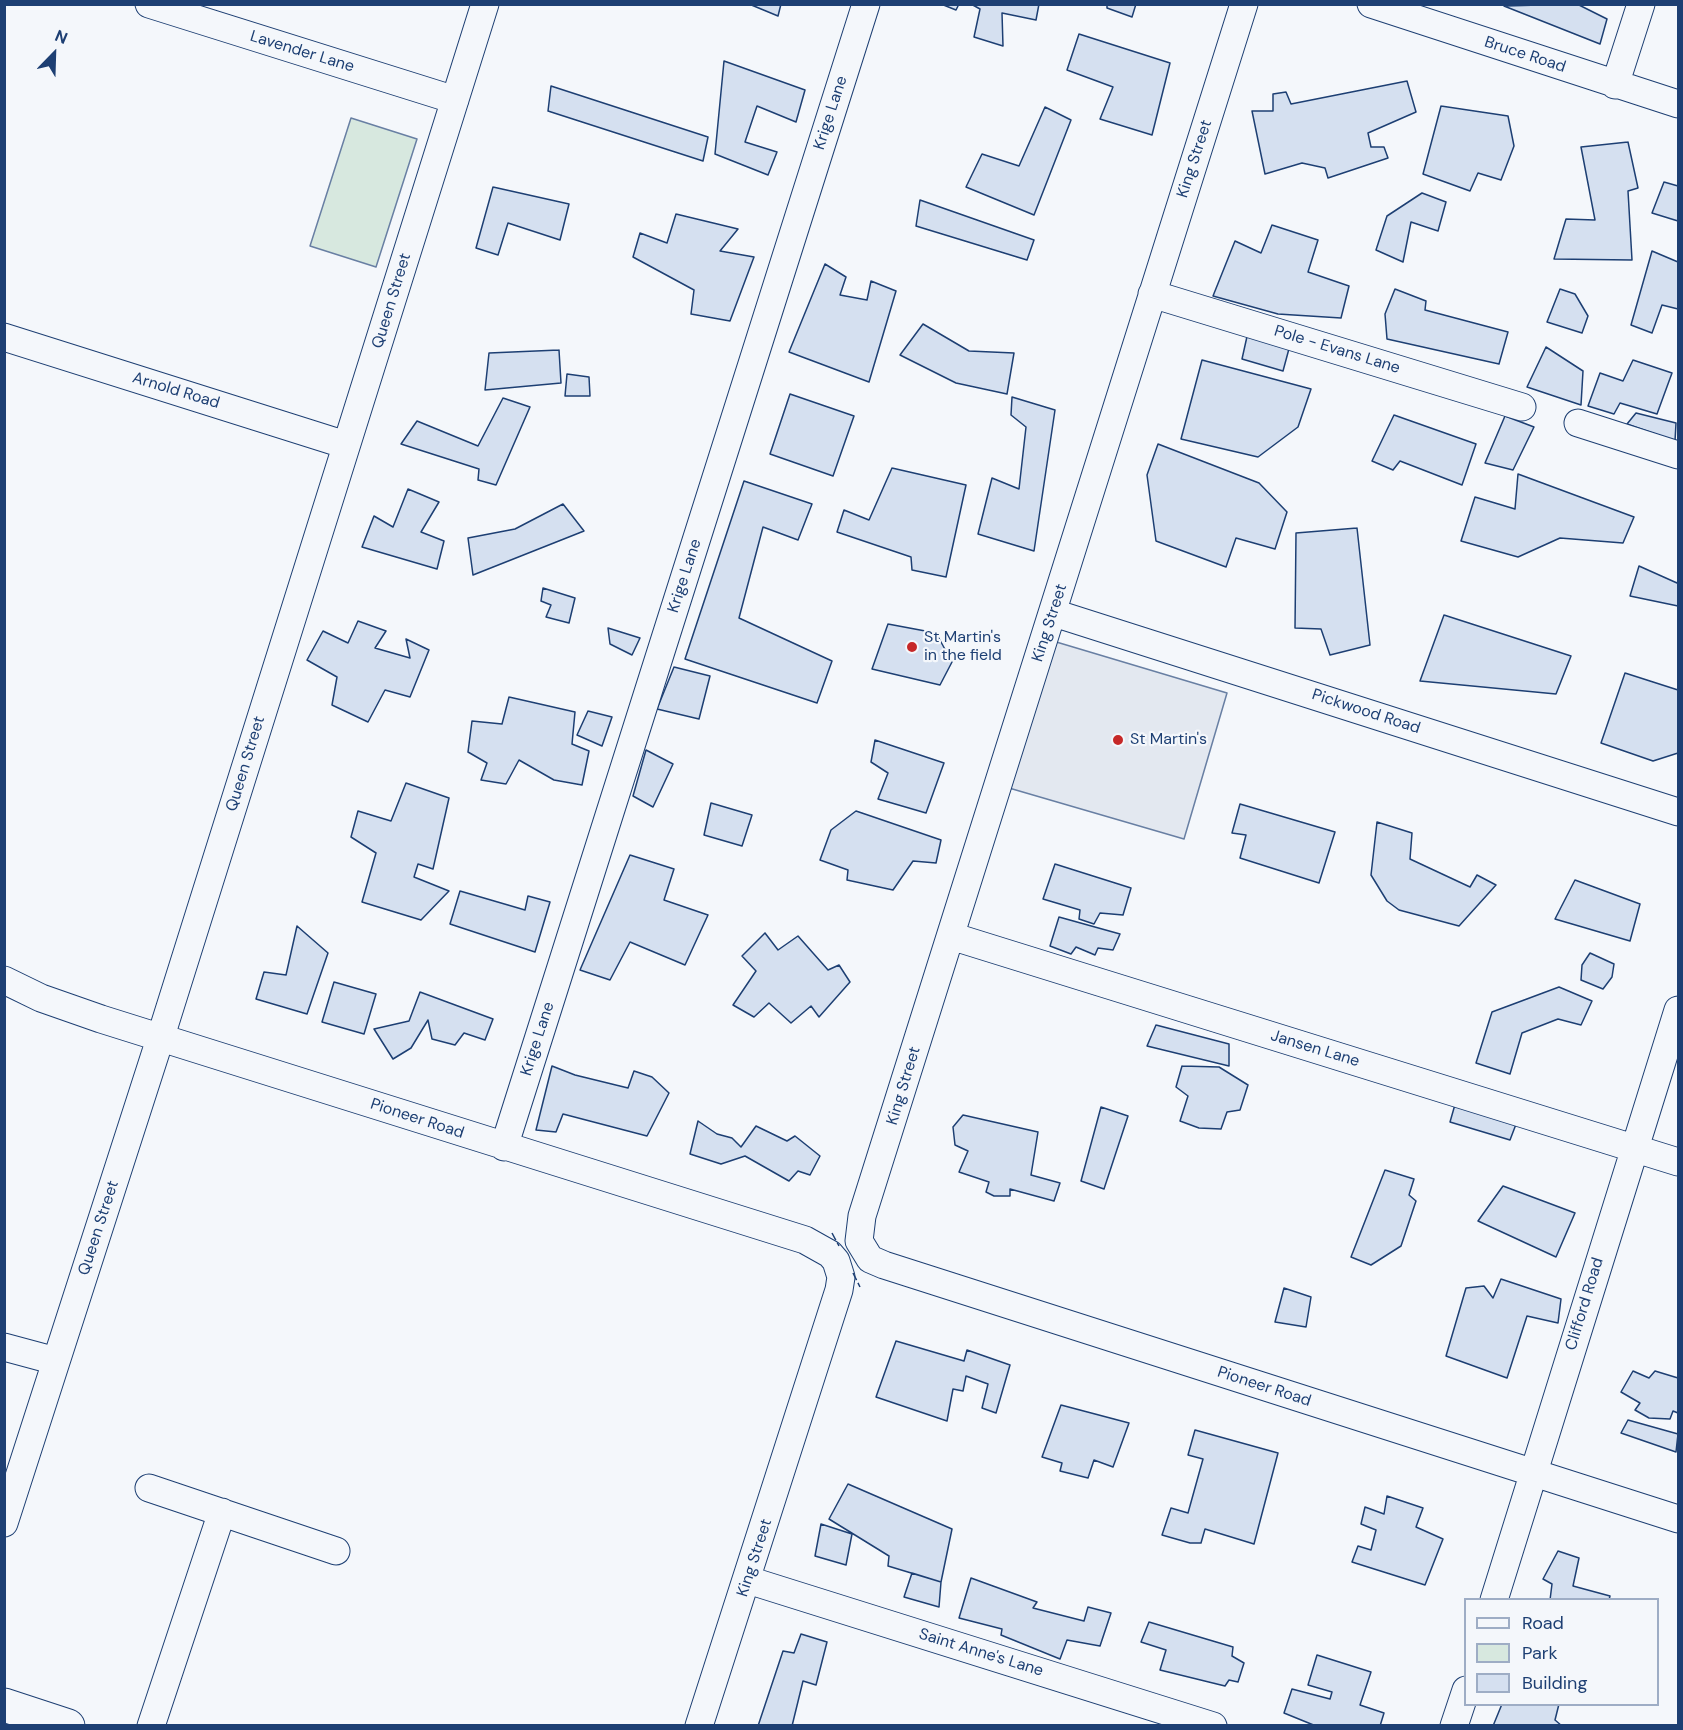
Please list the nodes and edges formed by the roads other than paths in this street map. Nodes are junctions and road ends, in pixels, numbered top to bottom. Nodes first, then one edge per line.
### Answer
1 (149, 4) edge
2 (485, 4) edge
3 (866, 4) edge
4 (1244, 4) edge
5 (1371, 4) edge
6 (1641, 4) edge
7 (1615, 85) junction
8 (455, 100) junction
9 (1678, 104) edge
10 (1152, 294) junction
11 (4, 337) edge
12 (1522, 407) dead end
13 (1578, 423) dead end
14 (346, 445) junction
15 (1678, 455) edge
16 (1053, 613) junction
17 (1678, 812) edge
18 (951, 936) junction
19 (4, 980) edge
20 (1678, 1010) edge
21 (161, 1036) junction
22 (504, 1147) junction
23 (1634, 1148) junction
24 (1678, 1162) edge
25 (860, 1241) joint
26 (830, 1254) joint
27 (4, 1347) edge
28 (56, 1361) junction
29 (1534, 1473) junction
30 (150, 1488) dead end
31 (222, 1512) junction
32 (1678, 1519) edge
33 (4, 1523) edge
34 (336, 1551) dead end
35 (748, 1580) junction
36 (1494, 1598) edge
37 (1464, 1696) edge
38 (4, 1705) edge
39 (68, 1725) edge
40 (151, 1725) edge
41 (699, 1725) edge
42 (1213, 1725) edge
43 (1454, 1725) edge

1 - 8 street, Lavender Lane
2 - 8 street, Queen Street
3 - 22 street, Krige Lane
4 - 10 street, King Street
5 - 7 street, Bruce Road
6 - 7 street
7 - 9 street, Bruce Road
8 - 14 street, Queen Street
10 - 12 street, Pole - Evans Lane
10 - 16 street, King Street
11 - 14 street, Arnold Road
13 - 15 street
14 - 21 street, Queen Street
16 - 17 street, Pickwood Road
16 - 18 street, King Street
18 - 23 street, Jansen Lane
18 - 25 street, King Street
19 - 21 street, Pioneer Road
20 - 23 street, Clifford Road
21 - 22 street, Pioneer Road
21 - 28 street, Queen Street
22 - 26 street, Pioneer Road
23 - 24 street, Jansen Lane
23 - 29 street, Clifford Road
25 - 29 street, Pioneer Road
26 - 35 street, King Street
27 - 28 street
28 - 33 street, Queen Street
29 - 32 street, Pioneer Road
29 - 36 street, Clifford Road
30 - 31 street
31 - 34 street
31 - 40 street
35 - 41 street, King Street
35 - 42 street, Saint Anne's Lane
37 - 43 street
38 - 39 main road

